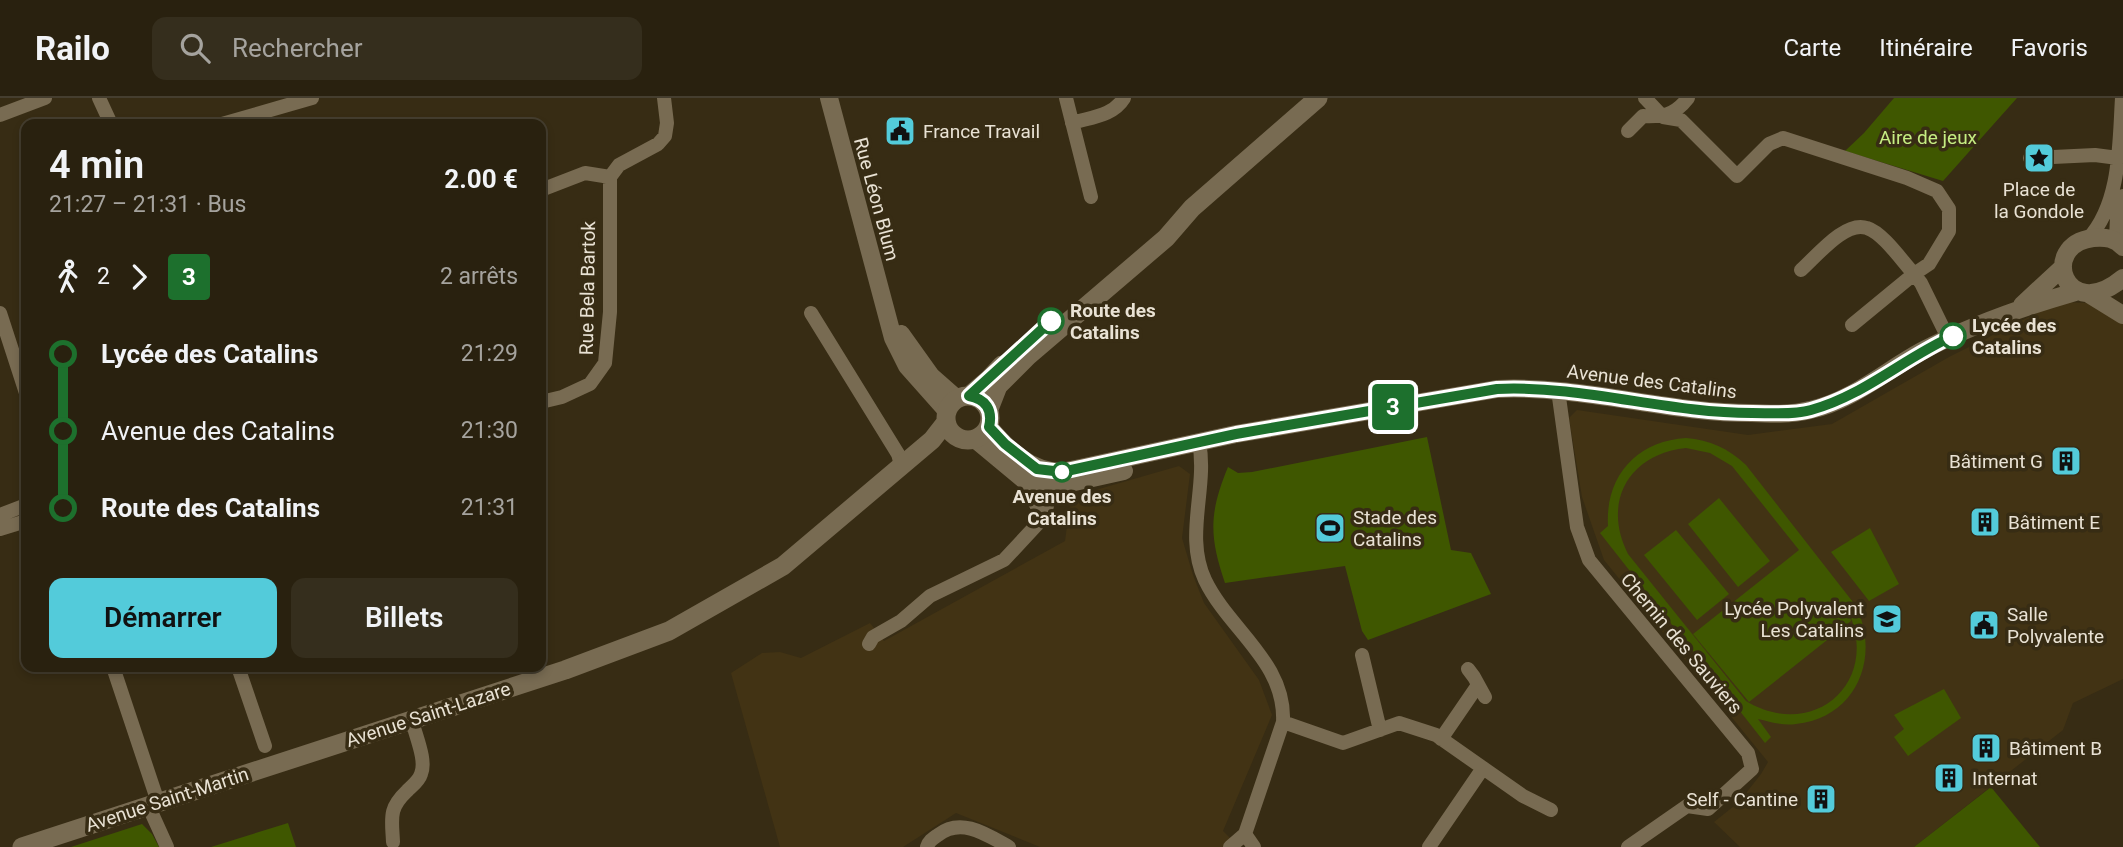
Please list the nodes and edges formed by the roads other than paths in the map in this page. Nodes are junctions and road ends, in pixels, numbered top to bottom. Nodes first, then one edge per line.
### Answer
1 (46, 98) edge
2 (99, 98) edge
3 (312, 98) edge
4 (664, 98) edge
5 (829, 98) edge
6 (1066, 98) edge
7 (1124, 98) edge
8 (1318, 98) edge
9 (1645, 98) edge
10 (1688, 98) edge
11 (2122, 98) edge
12 (0, 115) edge
13 (1663, 117) junction
14 (109, 119) edge
15 (239, 119) edge
16 (1072, 123) junction
17 (1628, 131) dead end
18 (2030, 158) dead end
19 (2118, 158) junction
20 (610, 177) junction
21 (546, 188) edge
22 (2123, 196) edge
23 (1091, 197) dead end
24 (1192, 208) junction
25 (2120, 232) edge
26 (2088, 239) junction
27 (2063, 267) junction
28 (1801, 271) dead end
29 (1914, 274) junction
30 (2122, 286) edge
31 (2082, 293) junction
32 (2019, 308) junction
33 (0, 313) edge
34 (811, 313) dead end
35 (2123, 316) edge
36 (1852, 325) dead end
37 (1948, 338) junction
38 (21, 378) edge
39 (1558, 390) junction
40 (546, 401) edge
41 (954, 407) junction
42 (978, 428) junction
43 (1200, 447) junction
44 (901, 465) junction
45 (1033, 476) junction
46 (1052, 487) junction
47 (21, 507) edge
48 (0, 515) edge
49 (1044, 517) junction
50 (21, 523) edge
51 (0, 529) edge
52 (869, 644) dead end
53 (1362, 655) dead end
54 (1468, 670) dead end
55 (114, 672) edge
56 (240, 672) edge
57 (412, 720) junction
58 (1283, 722) junction
59 (1380, 730) junction
60 (1441, 739) junction
61 (269, 755) junction
62 (1483, 768) junction
63 (153, 804) junction
64 (1551, 810) dead end
65 (1245, 834) junction
66 (393, 842) dead end
67 (924, 845) edge
68 (22, 847) edge
69 (167, 847) edge
70 (1009, 847) edge
71 (1230, 847) edge
72 (1254, 847) edge
73 (1429, 847) edge
74 (1628, 847) edge

1 - 12 street
2 - 14 street
3 - 15 street
4 - 20 street
5 - 41 street, Rue Léon Blum
6 - 16 street
7 - 16 street
8 - 24 main road, Avenue Saint-Lazare
9 - 13 street
10 - 13 street
11 - 19 street
13 - 17 street
13 - 29 street
16 - 23 street
18 - 19 street
19 - 26 street
20 - 21 street
20 - 40 street, Rue Bela Bartok
22 - 25 street
24 - 41 main road, Avenue Saint-Lazare
24 - 42 main road, Avenue Saint-Lazare
25 - 26 street
26 - 27 street, Avenue des Catalins
27 - 31 street
27 - 32 street, Avenue des Catalins
28 - 29 street
29 - 36 street
29 - 37 street
30 - 31 street, Avenue des Catalins
31 - 32 street, Avenue des Catalins
31 - 35 street
32 - 37 street, Avenue des Catalins
33 - 38 street
34 - 44 street
37 - 39 street, Avenue des Catalins
39 - 43 street, Avenue des Catalins
39 - 74 street, Chemin des Sauviers
41 - 42 main road
41 - 42 main road
41 - 44 main road, Avenue Saint-Lazare
42 - 44 main road, Avenue Saint-Lazare
42 - 45 street
43 - 45 street, Avenue des Catalins
43 - 46 street, Avenue des Catalins
43 - 58 street
44 - 57 main road, Avenue Saint-Lazare
45 - 46 street
45 - 49 street
46 - 49 street
47 - 48 street
49 - 52 street
50 - 51 street
53 - 59 street
54 - 60 street
55 - 63 street
56 - 61 street
57 - 61 main road, Avenue Saint-Lazare
57 - 66 street
58 - 59 street
58 - 65 street
59 - 60 street
60 - 62 street
61 - 63 main road, Avenue Saint-Martin
62 - 64 street
62 - 73 street
63 - 68 main road, Avenue Saint-Martin
63 - 69 street
65 - 71 street
65 - 72 street
67 - 70 street

